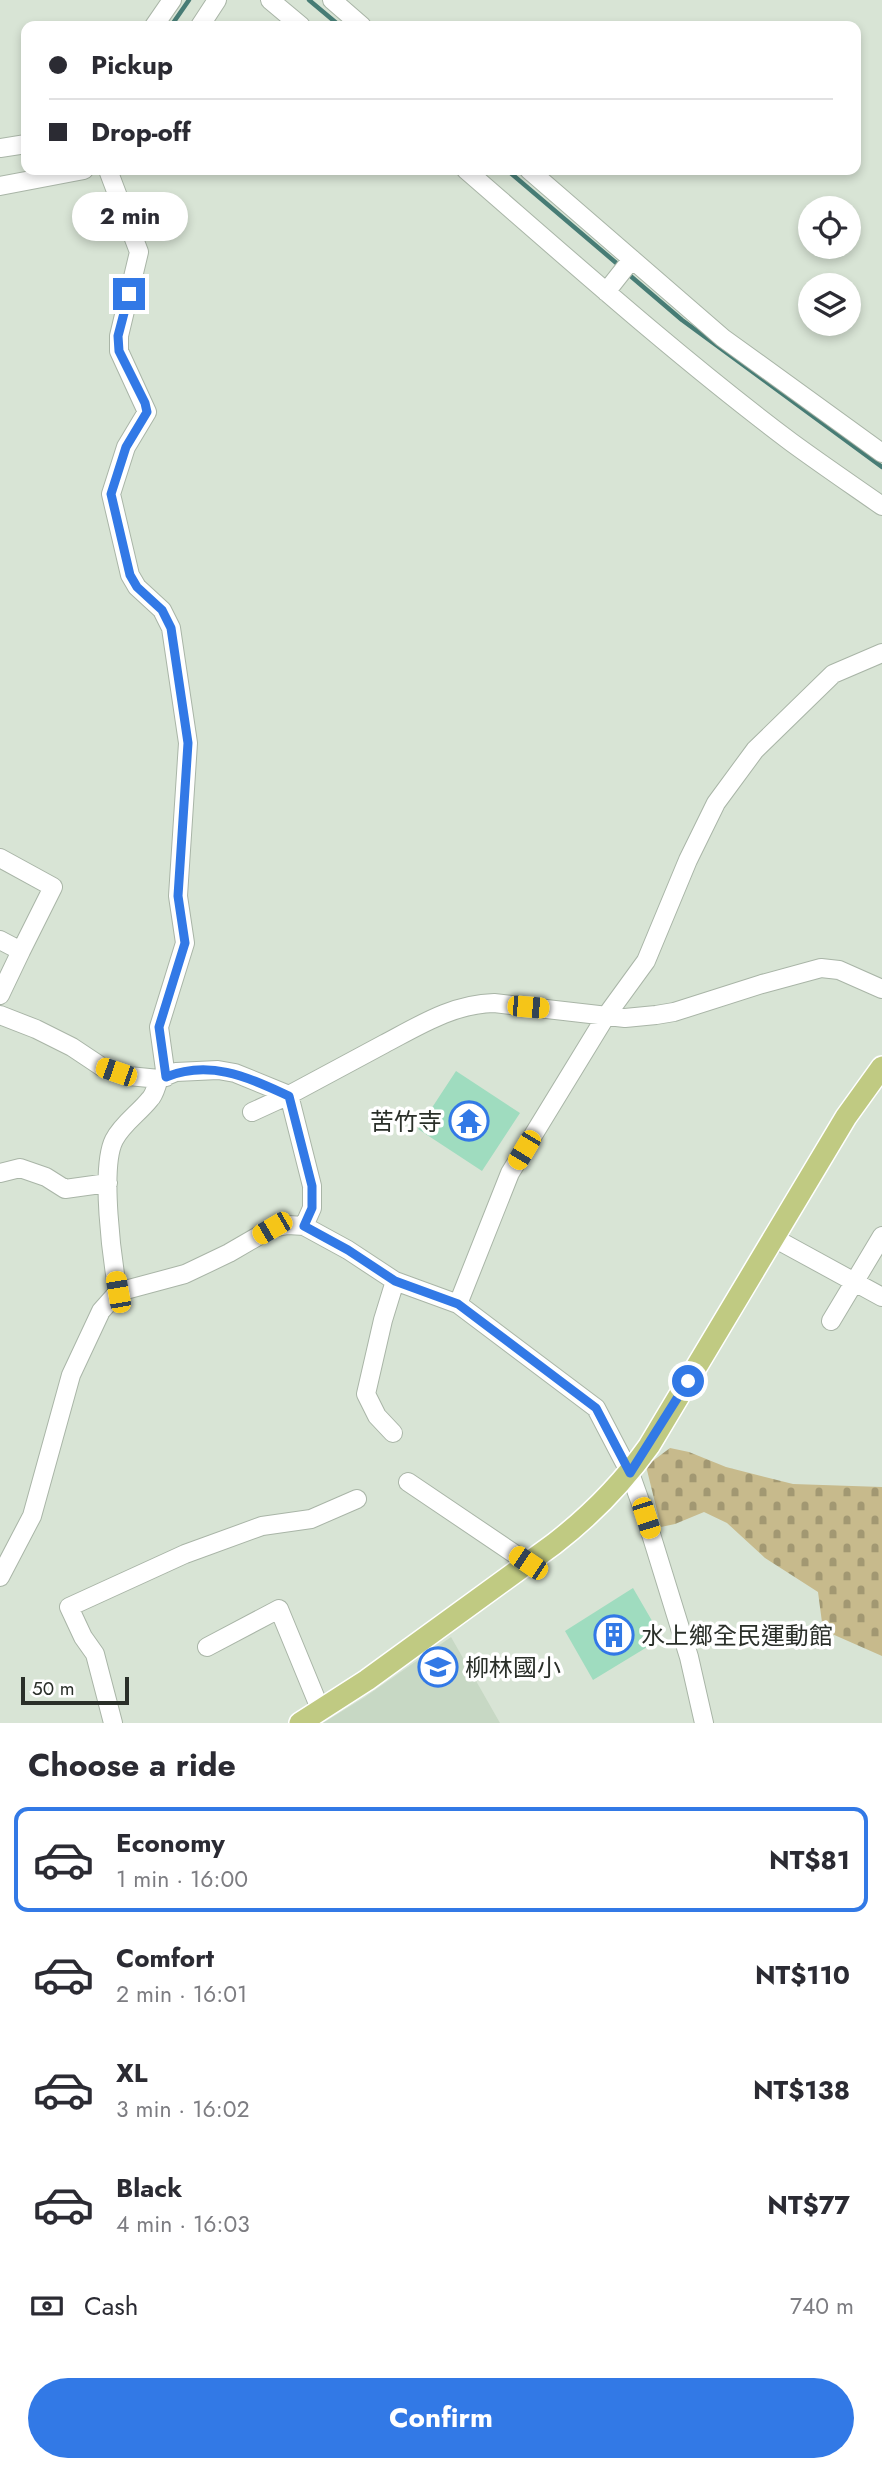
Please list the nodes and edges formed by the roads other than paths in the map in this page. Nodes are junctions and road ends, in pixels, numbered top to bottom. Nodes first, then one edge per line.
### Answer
1 (172, 0) edge
2 (217, 0) edge
3 (270, 0) edge
4 (332, 0) edge
5 (157, 21) edge
6 (203, 21) edge
7 (295, 21) edge
8 (356, 21) edge
9 (21, 145) edge
10 (0, 148) edge
11 (58, 175) edge
12 (109, 175) edge
13 (472, 175) edge
14 (534, 175) edge
15 (0, 186) edge
16 (632, 259) junction
17 (606, 292) junction
18 (882, 453) edge
19 (882, 506) edge
20 (882, 653) edge
21 (0, 858) edge
22 (0, 940) edge
23 (21, 951) junction
24 (882, 989) edge
25 (0, 995) edge
26 (0, 1015) edge
27 (606, 1016) junction
28 (882, 1067) edge
29 (162, 1078) junction
30 (289, 1096) junction
31 (252, 1112) dead end
32 (0, 1173) edge
33 (108, 1183) junction
34 (304, 1226) junction
35 (882, 1237) edge
36 (774, 1238) junction
37 (395, 1281) junction
38 (855, 1281) junction
39 (118, 1292) junction
40 (882, 1297) edge
41 (458, 1304) junction
42 (831, 1321) dead end
43 (393, 1433) dead end
44 (630, 1473) junction
45 (408, 1482) dead end
46 (357, 1499) dead end
47 (528, 1563) junction
48 (0, 1577) edge
49 (207, 1647) dead end
50 (321, 1711) junction
51 (113, 1723) edge
52 (300, 1723) edge
53 (704, 1723) edge

1 - 5 street
2 - 6 street
3 - 7 street
4 - 8 street
9 - 10 street
11 - 15 street
12 - 29 street
13 - 17 street
14 - 16 street
16 - 17 street
16 - 18 street
17 - 19 street
20 - 27 street
21 - 23 street
22 - 23 street
23 - 25 street
24 - 27 street
26 - 29 street
27 - 30 street
27 - 41 street
28 - 36 main road
29 - 30 street
29 - 33 street
30 - 31 street
30 - 34 street
32 - 33 street
33 - 39 street
34 - 37 street
34 - 39 street
35 - 38 street
36 - 38 street
36 - 44 main road
37 - 41 street
37 - 43 street
38 - 40 street
38 - 42 street
39 - 48 street
41 - 44 street
44 - 47 main road
44 - 53 street
45 - 47 street
46 - 51 street
47 - 50 main road
49 - 50 street
50 - 52 main road

